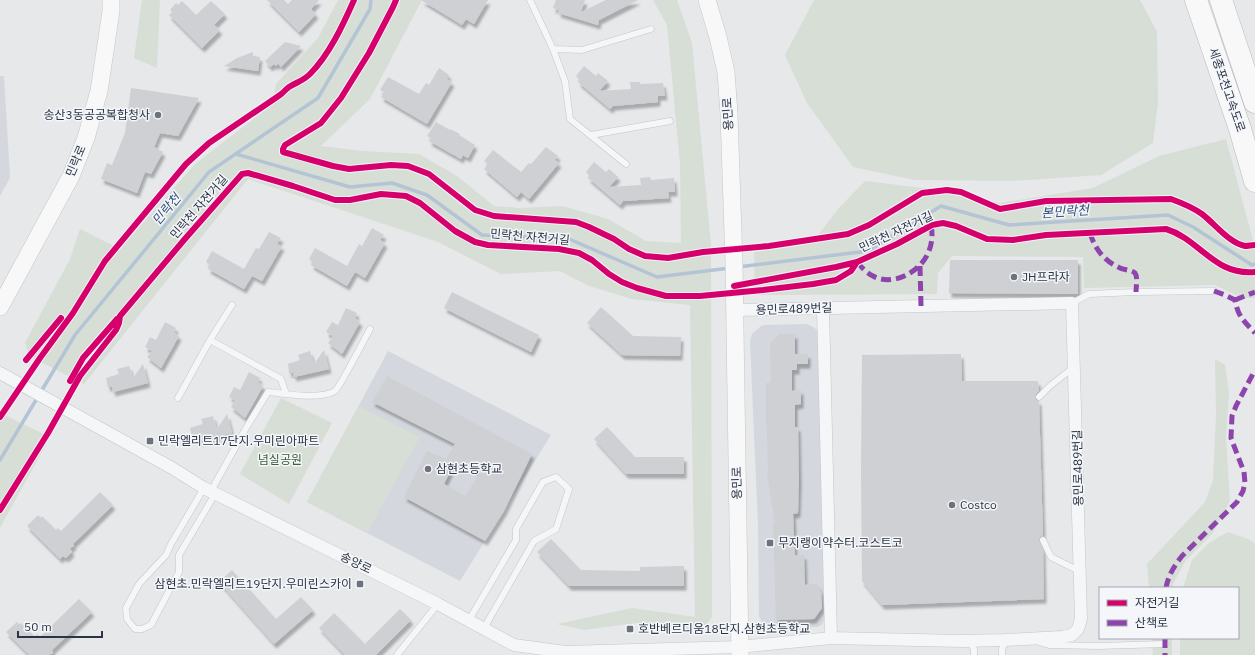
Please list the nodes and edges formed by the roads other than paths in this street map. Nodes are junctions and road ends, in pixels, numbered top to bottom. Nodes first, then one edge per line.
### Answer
1 (111, 0) edge
2 (530, 0) edge
3 (707, 0) edge
4 (1196, 0) edge
5 (1221, 0) edge
6 (651, 29) dead end
7 (553, 49) junction
8 (1255, 101) edge
9 (670, 121) dead end
10 (591, 135) junction
11 (626, 164) dead end
12 (1255, 181) edge
13 (1214, 291) dead end
14 (1072, 302) junction
15 (232, 305) dead end
16 (0, 307) edge
17 (823, 309) junction
18 (735, 310) junction
19 (370, 329) dead end
20 (210, 340) junction
21 (1075, 366) junction
22 (5, 376) edge
23 (286, 394) junction
24 (1039, 397) dead end
25 (178, 398) dead end
26 (210, 491) junction
27 (1043, 540) dead end
28 (1079, 571) junction
29 (438, 604) junction
30 (469, 620) junction
31 (484, 628) junction
32 (831, 638) junction
33 (1026, 639) junction
34 (1006, 640) junction
35 (969, 641) junction
36 (1165, 644) dead end
37 (739, 651) edge
38 (397, 655) edge
39 (974, 655) edge
40 (1002, 655) edge

1 - 16 street, 민락로
2 - 7 lane
3 - 18 street, 용민로
4 - 12 highway, 세종포천고속도로
5 - 8 highway, 세종포천고속도로
6 - 7 lane
7 - 10 lane
9 - 10 lane
10 - 11 lane
13 - 14 lane
14 - 17 street, 용민로489번길
14 - 21 street, 용민로489번길
15 - 20 lane
17 - 18 street, 용민로489번길
17 - 32 street
18 - 37 street, 용민로
19 - 23 lane
20 - 23 lane
20 - 25 lane
21 - 24 lane
21 - 28 street, 용민로489번길
22 - 26 street, 송양로
23 - 26 lane
26 - 26 lane
26 - 29 street, 송양로
27 - 28 lane
28 - 33 street, 용민로489번길
29 - 30 street, 송양로
29 - 38 lane
30 - 31 street, 송양로
30 - 31 lane
31 - 37 street, 송양로
32 - 35 street, 용민로489번길
32 - 37 street, 용민로489번길
33 - 34 street, 용민로489번길
33 - 36 lane
34 - 35 street, 용민로489번길
34 - 40 lane
35 - 39 lane

